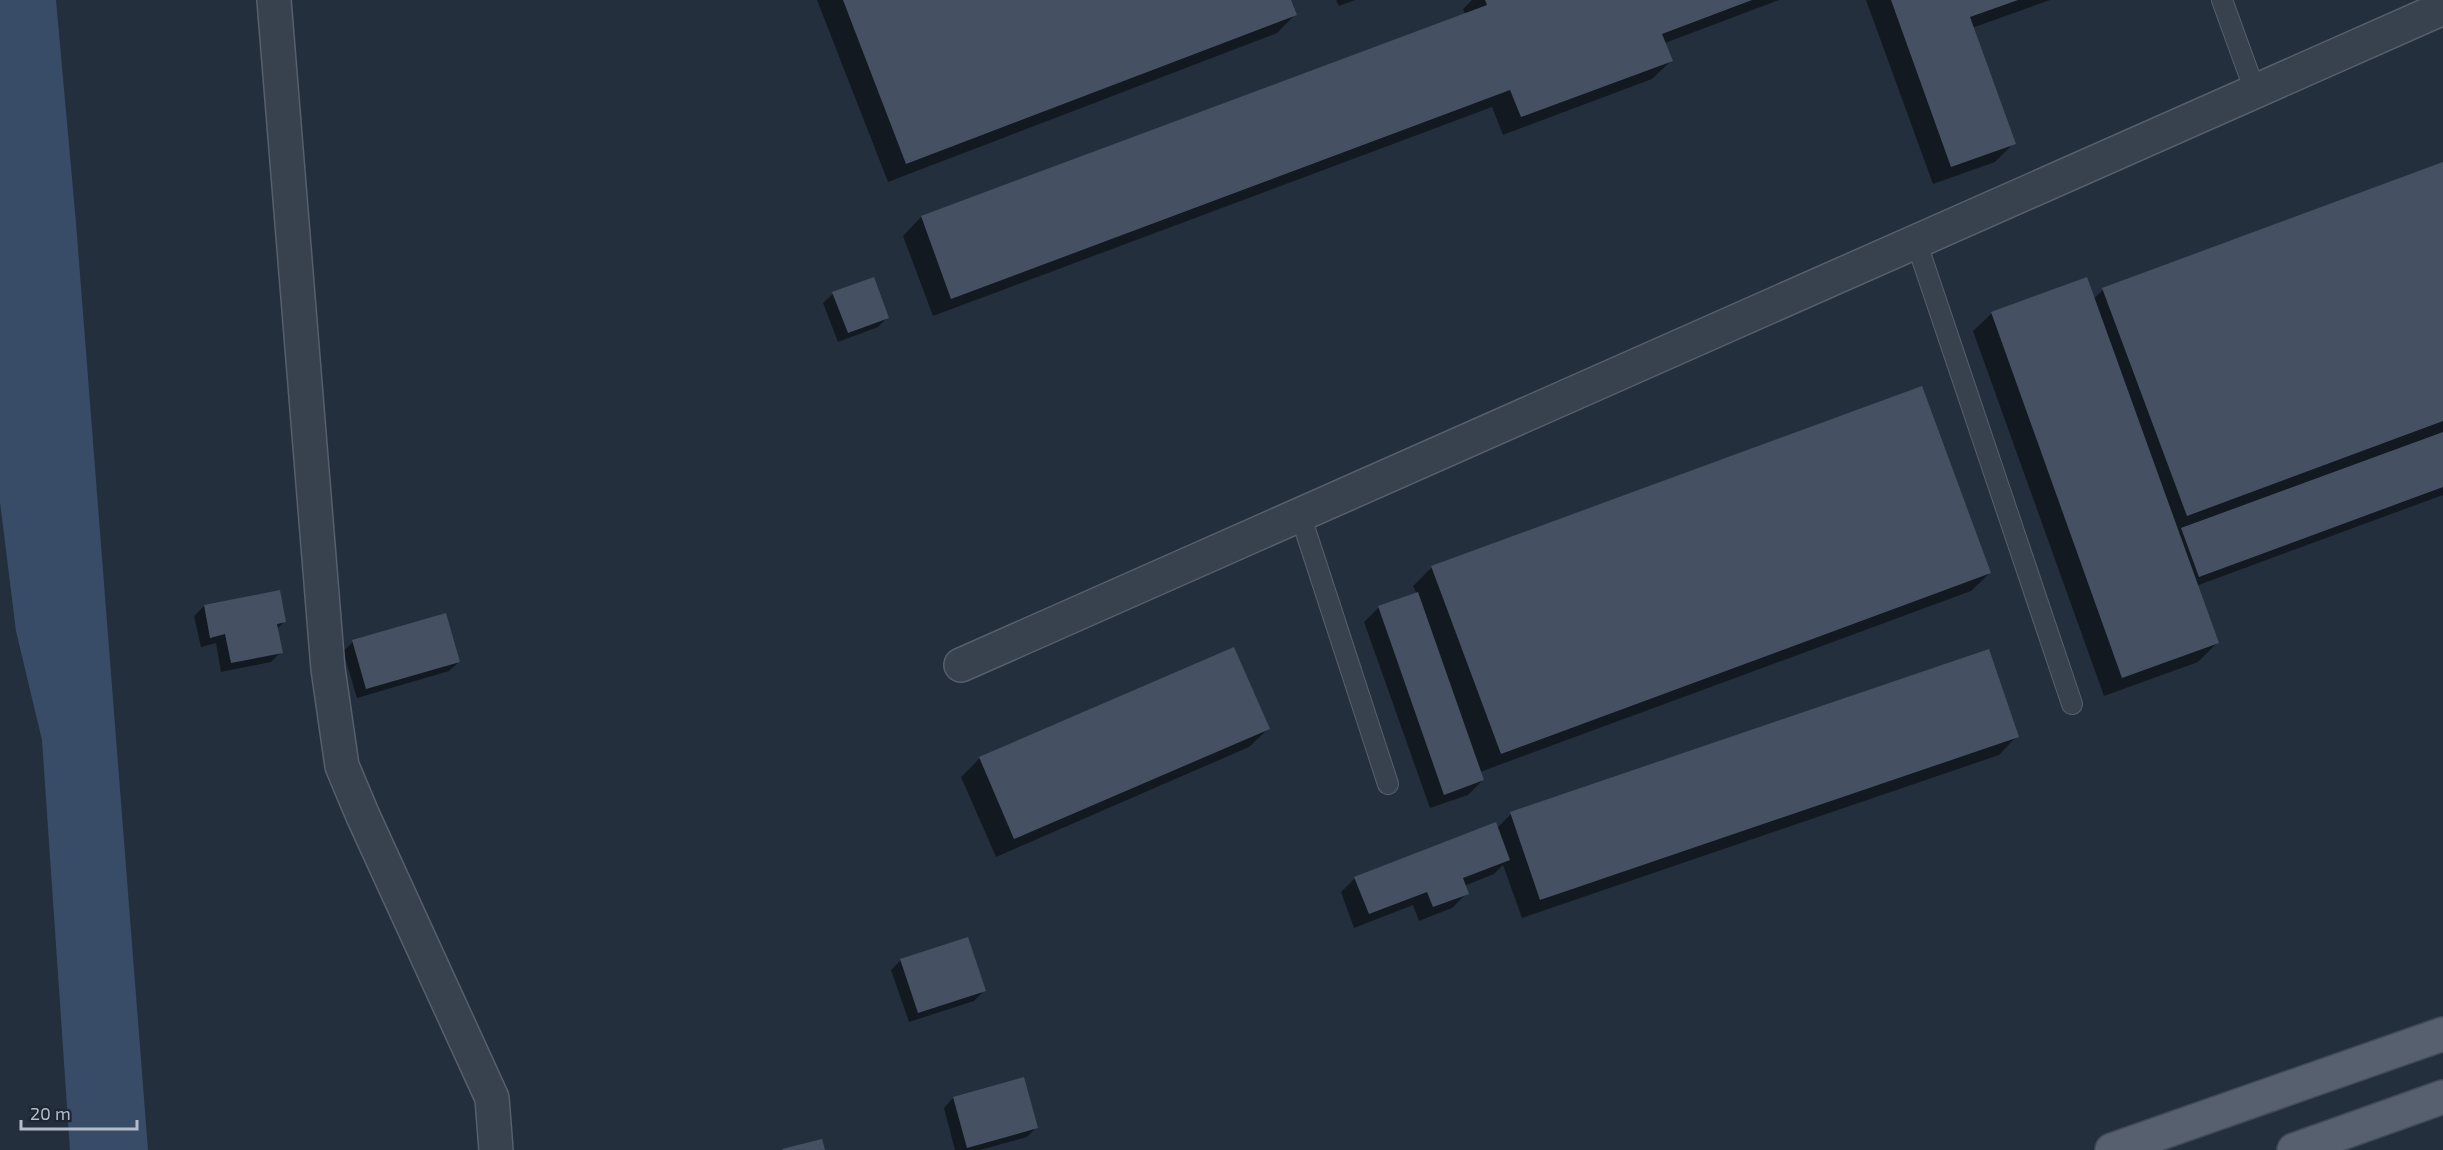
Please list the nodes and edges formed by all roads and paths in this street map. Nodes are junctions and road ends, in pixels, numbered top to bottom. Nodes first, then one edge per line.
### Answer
1 (274, 0) edge
2 (2222, 0) edge
3 (2443, 8) edge
4 (2255, 91) junction
5 (1916, 241) junction
6 (1300, 514) junction
7 (961, 664) dead end
8 (2072, 704) dead end
9 (1388, 784) dead end
10 (2443, 1034) edge
11 (2443, 1097) edge
12 (496, 1150) edge
13 (2112, 1150) edge
14 (2294, 1150) edge

1 - 12 street
2 - 4 lane
3 - 4 street
4 - 5 street
5 - 6 street
5 - 8 lane
6 - 7 street
6 - 9 lane
10 - 13 main road
11 - 14 main road

